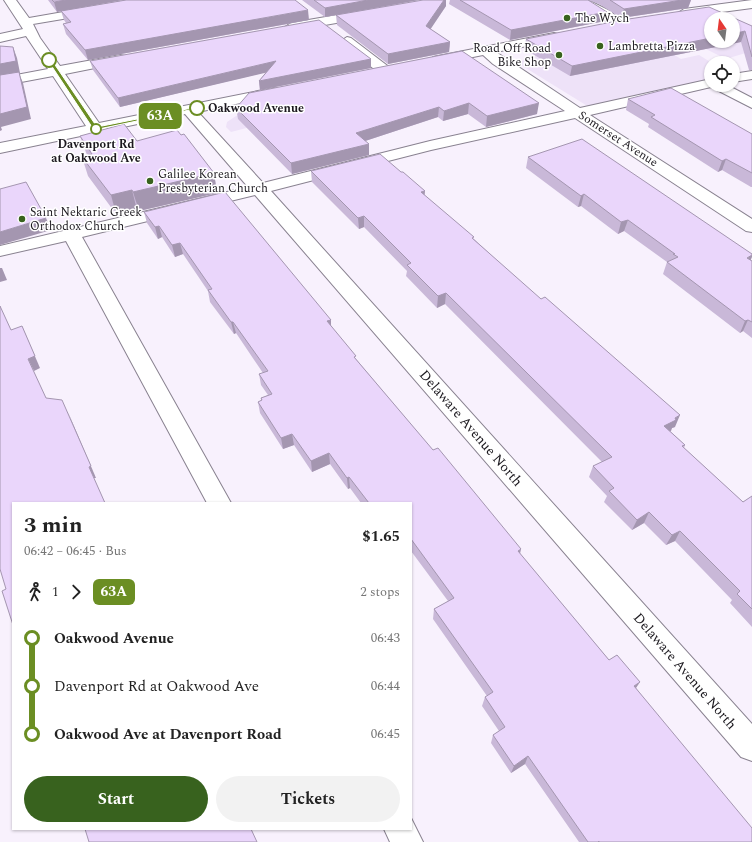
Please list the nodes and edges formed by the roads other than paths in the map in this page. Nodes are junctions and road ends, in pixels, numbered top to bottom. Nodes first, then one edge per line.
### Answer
1 (10, 0) edge
2 (152, 0) edge
3 (579, 0) edge
4 (752, 4) edge
5 (726, 7) junction
6 (306, 10) edge
7 (379, 11) edge
8 (672, 15) edge
9 (742, 16) dead end
10 (322, 22) junction
11 (634, 22) edge
12 (619, 24) junction
13 (28, 26) junction
14 (604, 27) edge
15 (276, 30) edge
16 (567, 34) edge
17 (0, 38) edge
18 (484, 50) junction
19 (130, 58) edge
20 (422, 63) edge
21 (399, 67) edge
22 (384, 70) junction
23 (57, 72) junction
24 (368, 74) edge
25 (752, 75) edge
26 (740, 77) edge
27 (0, 82) edge
28 (704, 85) edge
29 (284, 90) edge
30 (730, 92) edge
31 (752, 104) edge
32 (189, 110) junction
33 (576, 112) junction
34 (96, 129) junction
35 (0, 148) edge
36 (259, 189) junction
37 (752, 227) edge
38 (72, 235) junction
39 (0, 251) edge
40 (218, 502) edge
41 (752, 746) edge
42 (401, 830) edge
43 (407, 842) edge

1 - 13 street
2 - 13 street
3 - 12 street
4 - 5 street
5 - 8 street
5 - 9 street
6 - 10 street
7 - 10 street
10 - 15 street
10 - 22 street
11 - 12 street
12 - 14 street
13 - 17 street
13 - 23 street
16 - 18 street
18 - 20 street
18 - 33 street, Somerset Avenue
19 - 23 street
21 - 22 street
22 - 24 street
23 - 27 street
23 - 34 street
25 - 26 street
28 - 33 street
29 - 32 street
30 - 31 street
32 - 34 street
32 - 36 street, Delaware Avenue North
33 - 36 street
33 - 37 street, Somerset Avenue
34 - 35 street
36 - 38 street
36 - 41 street, Delaware Avenue North
38 - 39 street
38 - 40 street
42 - 43 street

